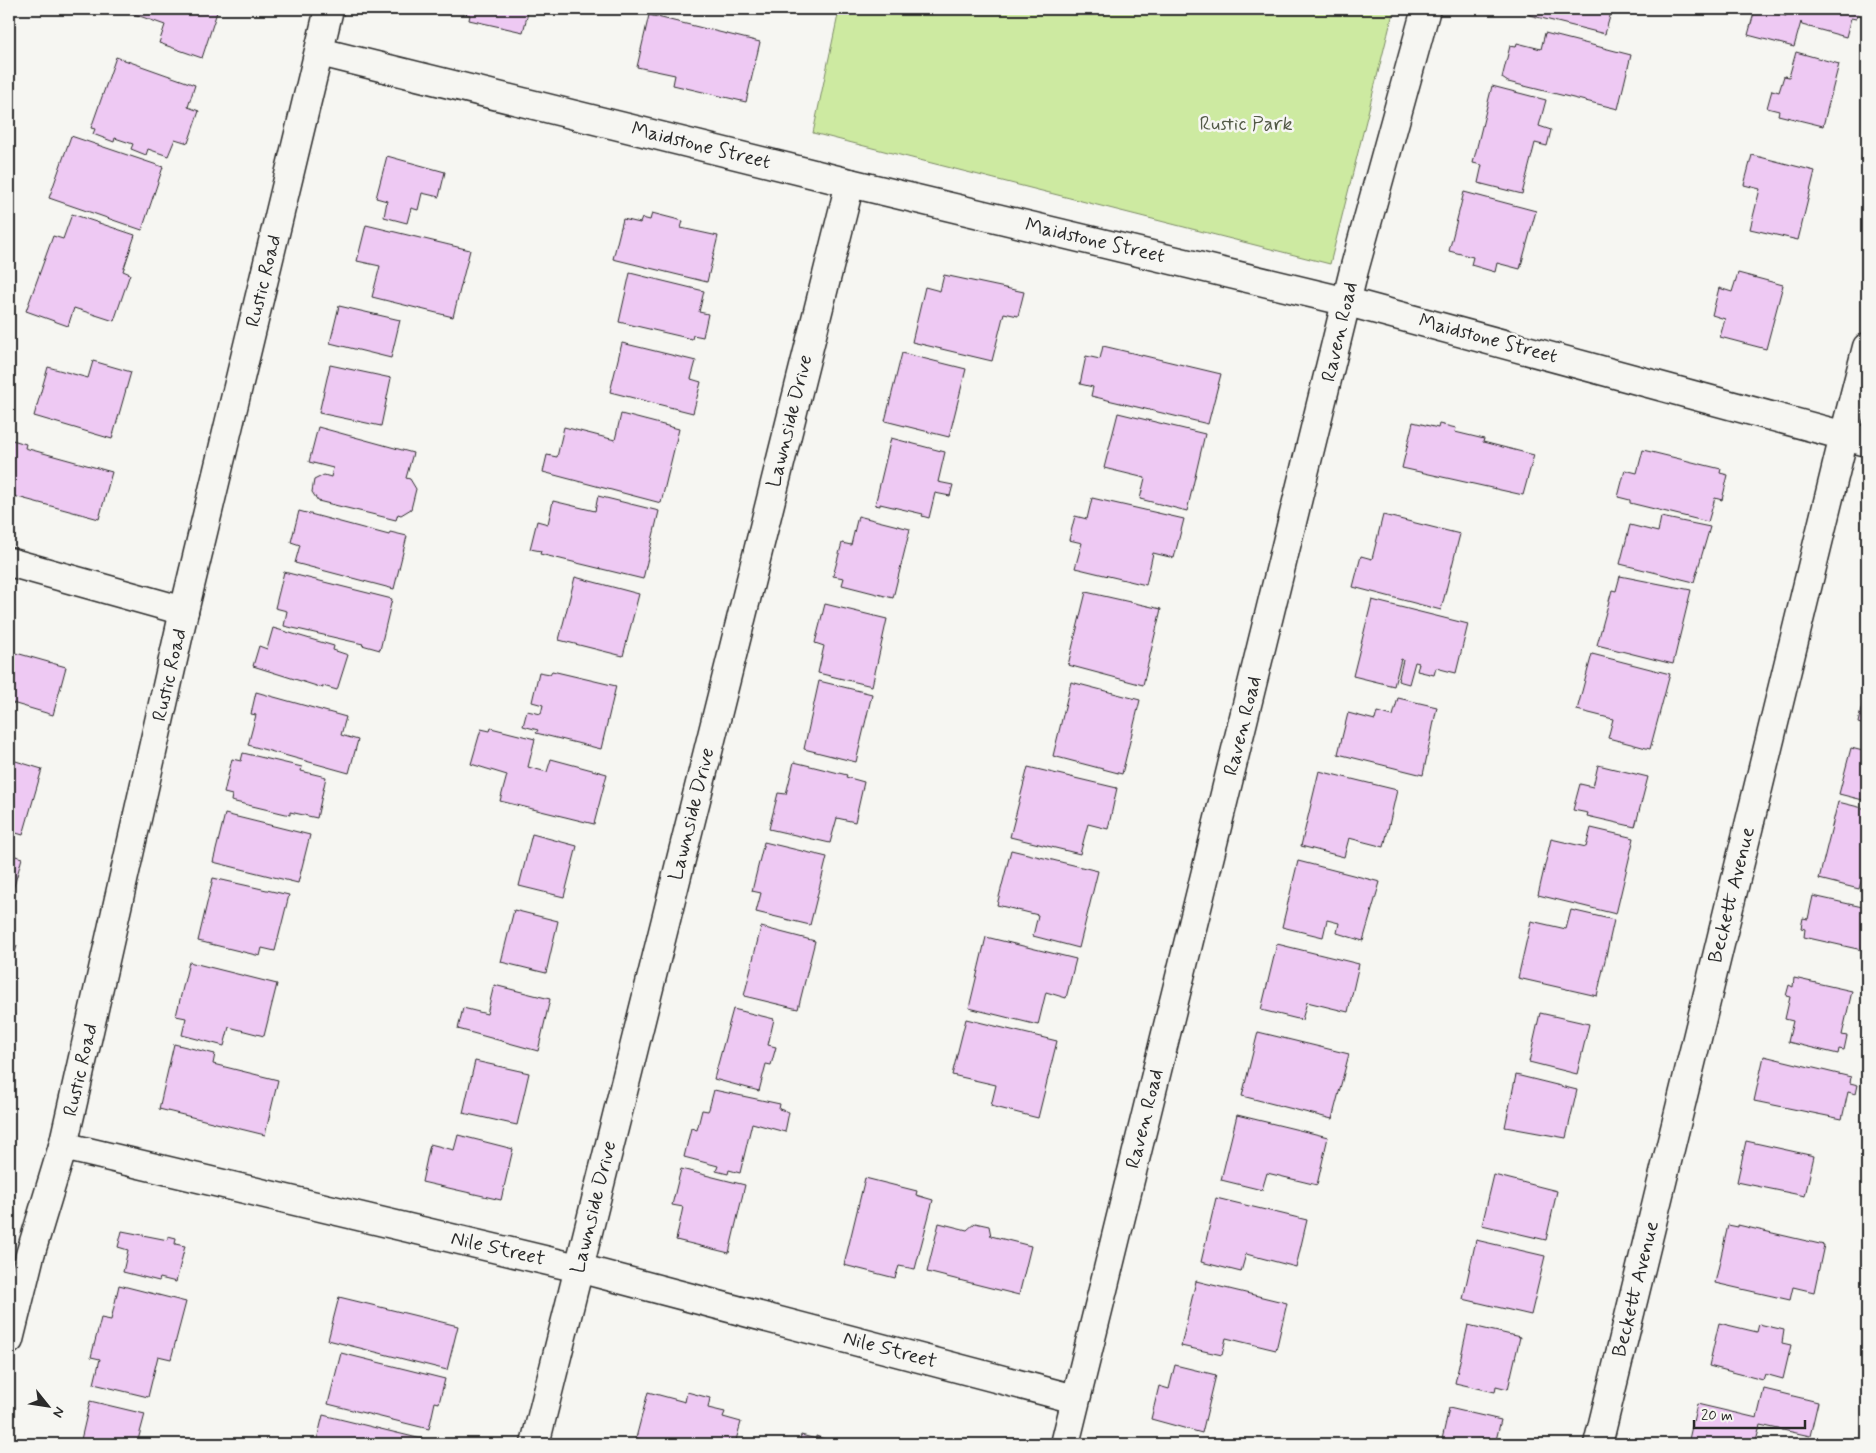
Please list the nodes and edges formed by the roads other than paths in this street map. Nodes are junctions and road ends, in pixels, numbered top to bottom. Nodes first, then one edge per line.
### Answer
1 (329, 9) edge
2 (1426, 9) edge
3 (320, 52) junction
4 (850, 183) junction
5 (1348, 302) junction
6 (1867, 347) edge
7 (1855, 439) edge
8 (9, 562) edge
9 (184, 611) junction
10 (63, 1146) junction
11 (19, 1252) edge
12 (578, 1268) junction
13 (9, 1340) edge
14 (1075, 1399) junction
15 (535, 1444) edge
16 (1065, 1444) edge
17 (1598, 1444) edge

1 - 3 street, Rustic Road
2 - 5 street, Raven Road
3 - 4 street, Maidstone Street
3 - 9 street, Rustic Road
4 - 5 street, Maidstone Street
4 - 12 street, Lawnside Drive
5 - 7 street, Maidstone Street
5 - 14 street, Raven Road
6 - 7 street, Beckett Avenue
7 - 17 street, Beckett Avenue
8 - 9 street
9 - 10 street, Rustic Road
10 - 11 street, Rustic Road
10 - 12 street, Nile Street
11 - 13 street, Rustic Road
12 - 14 street, Nile Street
12 - 15 street, Lawnside Drive
14 - 16 street, Raven Road

